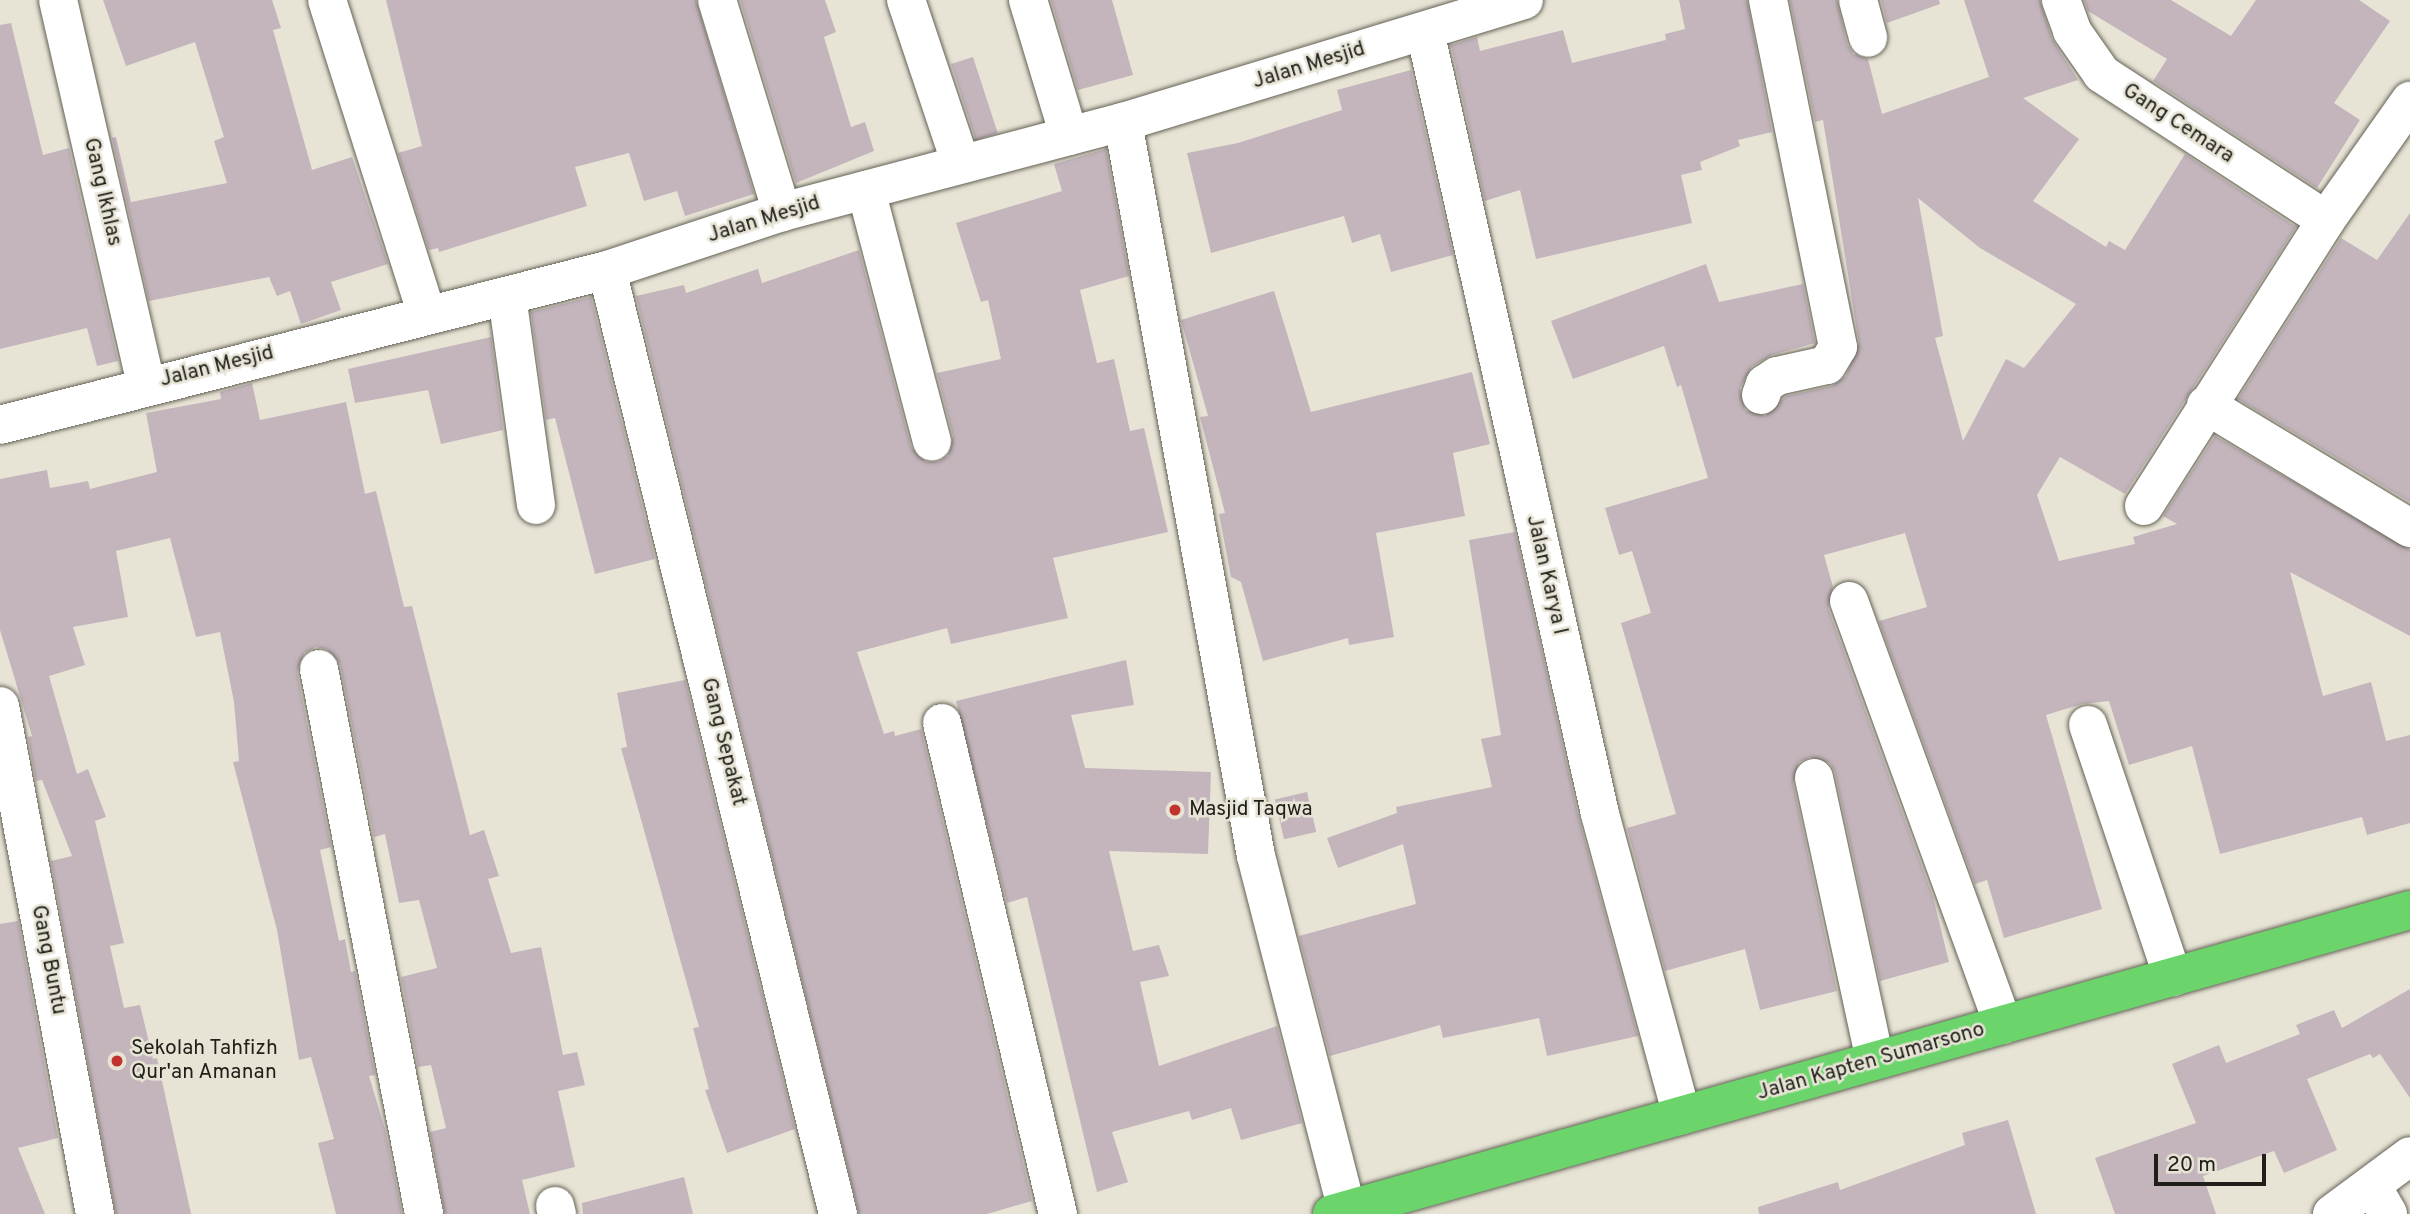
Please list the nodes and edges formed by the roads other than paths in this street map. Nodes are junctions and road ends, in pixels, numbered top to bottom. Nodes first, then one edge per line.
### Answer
1 (58, 0) edge
2 (327, 0) edge
3 (717, 0) edge
4 (906, 0) edge
5 (1028, 0) edge
6 (1769, 0) edge
7 (1858, 0) edge
8 (2061, 0) edge
9 (1504, 2) edge
10 (1425, 31) junction
11 (1868, 38) dead end
12 (2410, 101) edge
13 (1124, 122) junction
14 (1069, 136) junction
15 (961, 164) junction
16 (866, 190) junction
17 (782, 212) junction
18 (2326, 219) junction
19 (607, 270) junction
20 (507, 296) junction
21 (427, 316) junction
22 (146, 385) junction
23 (1761, 395) dead end
24 (2206, 405) junction
25 (0, 425) edge
26 (932, 442) dead end
27 (536, 505) dead end
28 (2144, 506) dead end
29 (2410, 527) edge
30 (1849, 601) dead end
31 (319, 669) dead end
32 (0, 706) edge
33 (942, 723) dead end
34 (2088, 725) dead end
35 (1814, 778) dead end
36 (2410, 910) edge
37 (2173, 977) junction
38 (2003, 1025) junction
39 (1875, 1061) junction
40 (1682, 1115) junction
41 (2410, 1156) edge
42 (2380, 1200) edge
43 (1339, 1212) edge
44 (95, 1214) edge
45 (424, 1214) edge
46 (838, 1214) edge
47 (1058, 1214) edge
48 (2332, 1214) edge

1 - 22 street, Gang Ikhlas
2 - 21 street
3 - 17 street
4 - 15 street
5 - 14 street
6 - 23 street
7 - 11 street
8 - 18 street, Gang Cemara
9 - 10 street, Jalan Mesjid
10 - 13 street, Jalan Mesjid
10 - 40 street, Jalan Karya I
12 - 18 street
13 - 14 street, Jalan Mesjid
13 - 43 street
14 - 15 street, Jalan Mesjid
15 - 16 street, Jalan Mesjid
16 - 17 street, Jalan Mesjid
16 - 26 street
17 - 19 street, Jalan Mesjid
18 - 24 street
19 - 20 street, Jalan Mesjid
19 - 46 street, Gang Sepakat
20 - 21 street, Jalan Mesjid
20 - 27 street
21 - 22 street, Jalan Mesjid
22 - 25 street, Jalan Mesjid
24 - 28 street
24 - 29 street
30 - 38 street
31 - 45 street
32 - 44 street, Gang Buntu
33 - 47 street
34 - 37 street
35 - 39 street
36 - 37 highway, Jalan Kapten Sumarsono
37 - 38 highway, Jalan Kapten Sumarsono
38 - 39 highway, Jalan Kapten Sumarsono
39 - 40 highway, Jalan Kapten Sumarsono
40 - 43 highway, Jalan Kapten Sumarsono
41 - 42 street
42 - 48 street

